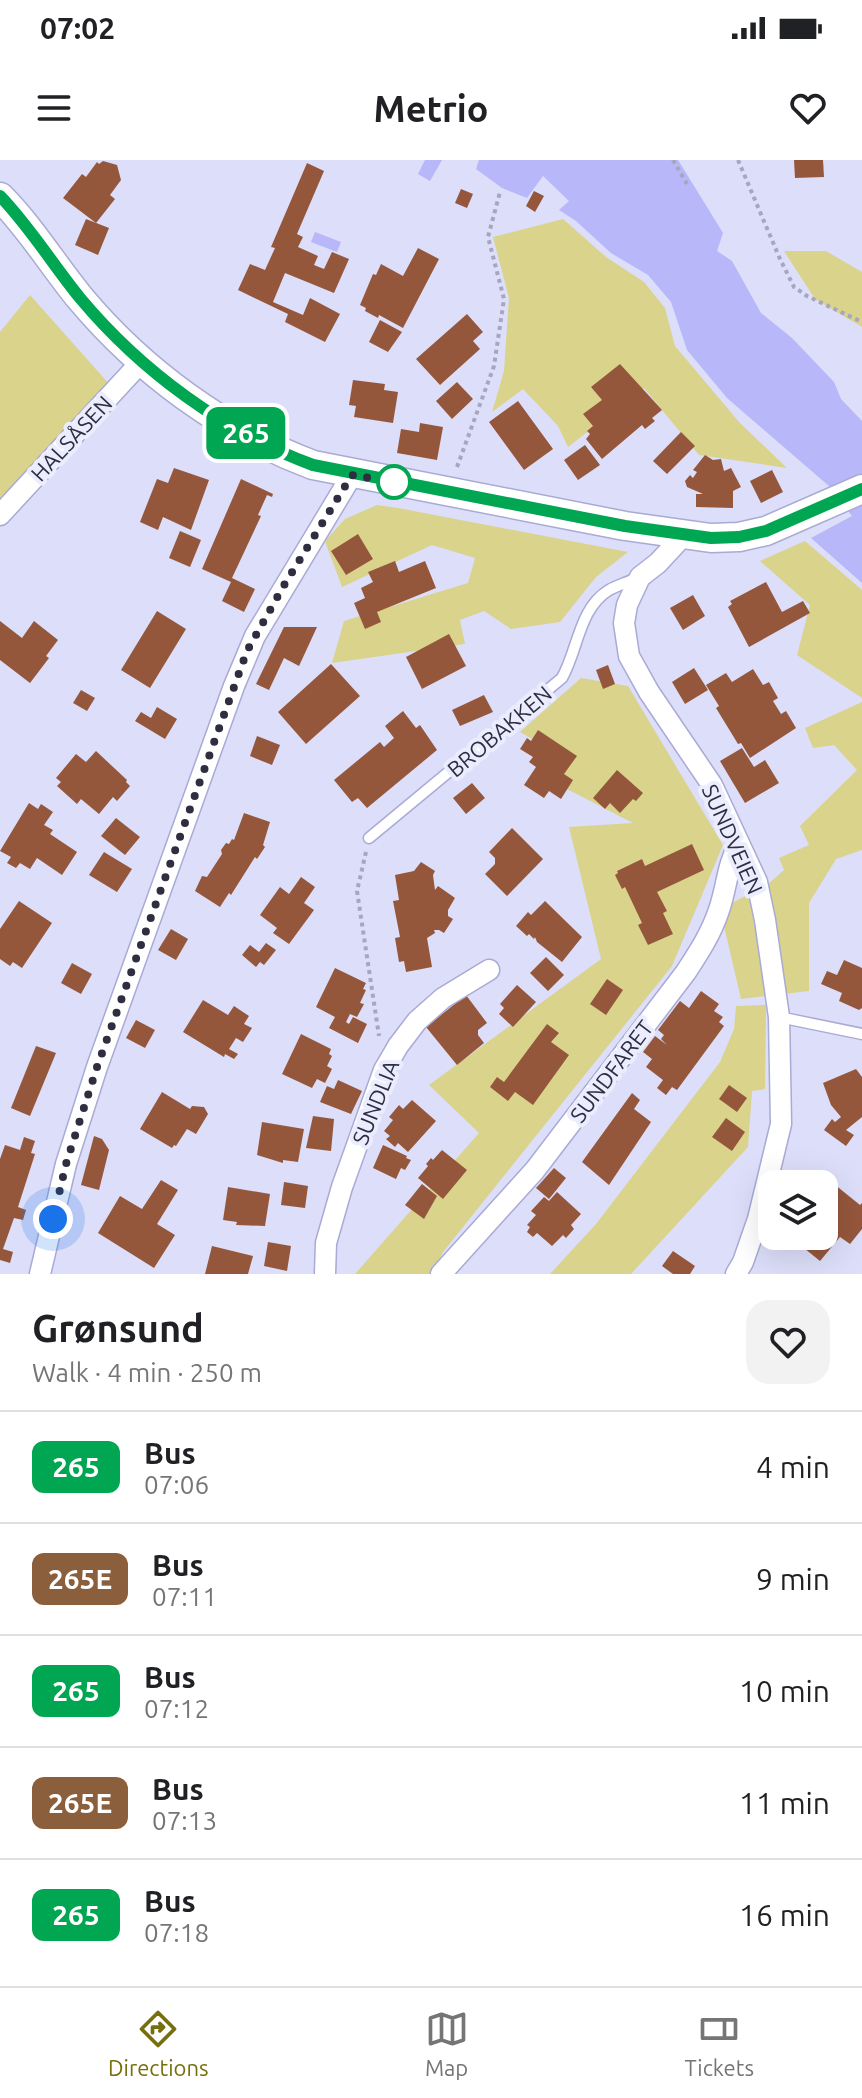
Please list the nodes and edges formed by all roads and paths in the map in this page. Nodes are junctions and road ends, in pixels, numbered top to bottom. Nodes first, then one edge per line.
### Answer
1 (673, 160) edge
2 (738, 160) edge
3 (687, 184) dead end
4 (500, 192) dead end
5 (0, 197) edge
6 (862, 322) edge
7 (142, 361) junction
8 (352, 475) junction
9 (862, 489) edge
10 (450, 493) junction
11 (0, 515) edge
12 (683, 536) junction
13 (640, 577) junction
14 (369, 838) joint
15 (739, 844) junction
16 (489, 970) dead end
17 (779, 1017) junction
18 (862, 1034) edge
19 (384, 1070) junction
20 (40, 1274) edge
21 (325, 1274) edge
22 (441, 1274) edge
23 (736, 1274) edge

1 - 3 path
2 - 6 path
4 - 10 path
5 - 7 street
7 - 8 street
7 - 11 street, HALSÅSEN
8 - 10 street
8 - 20 street
9 - 12 street
10 - 12 street
12 - 13 street, SUNDVEIEN
13 - 14 lane, BROBAKKEN
13 - 15 street, SUNDVEIEN
14 - 19 path
15 - 17 street, SUNDVEIEN
15 - 22 street, SUNDFARET
16 - 19 street, SUNDLIA
17 - 18 lane
17 - 23 street, SUNDVEIEN
19 - 21 street, SUNDLIA

